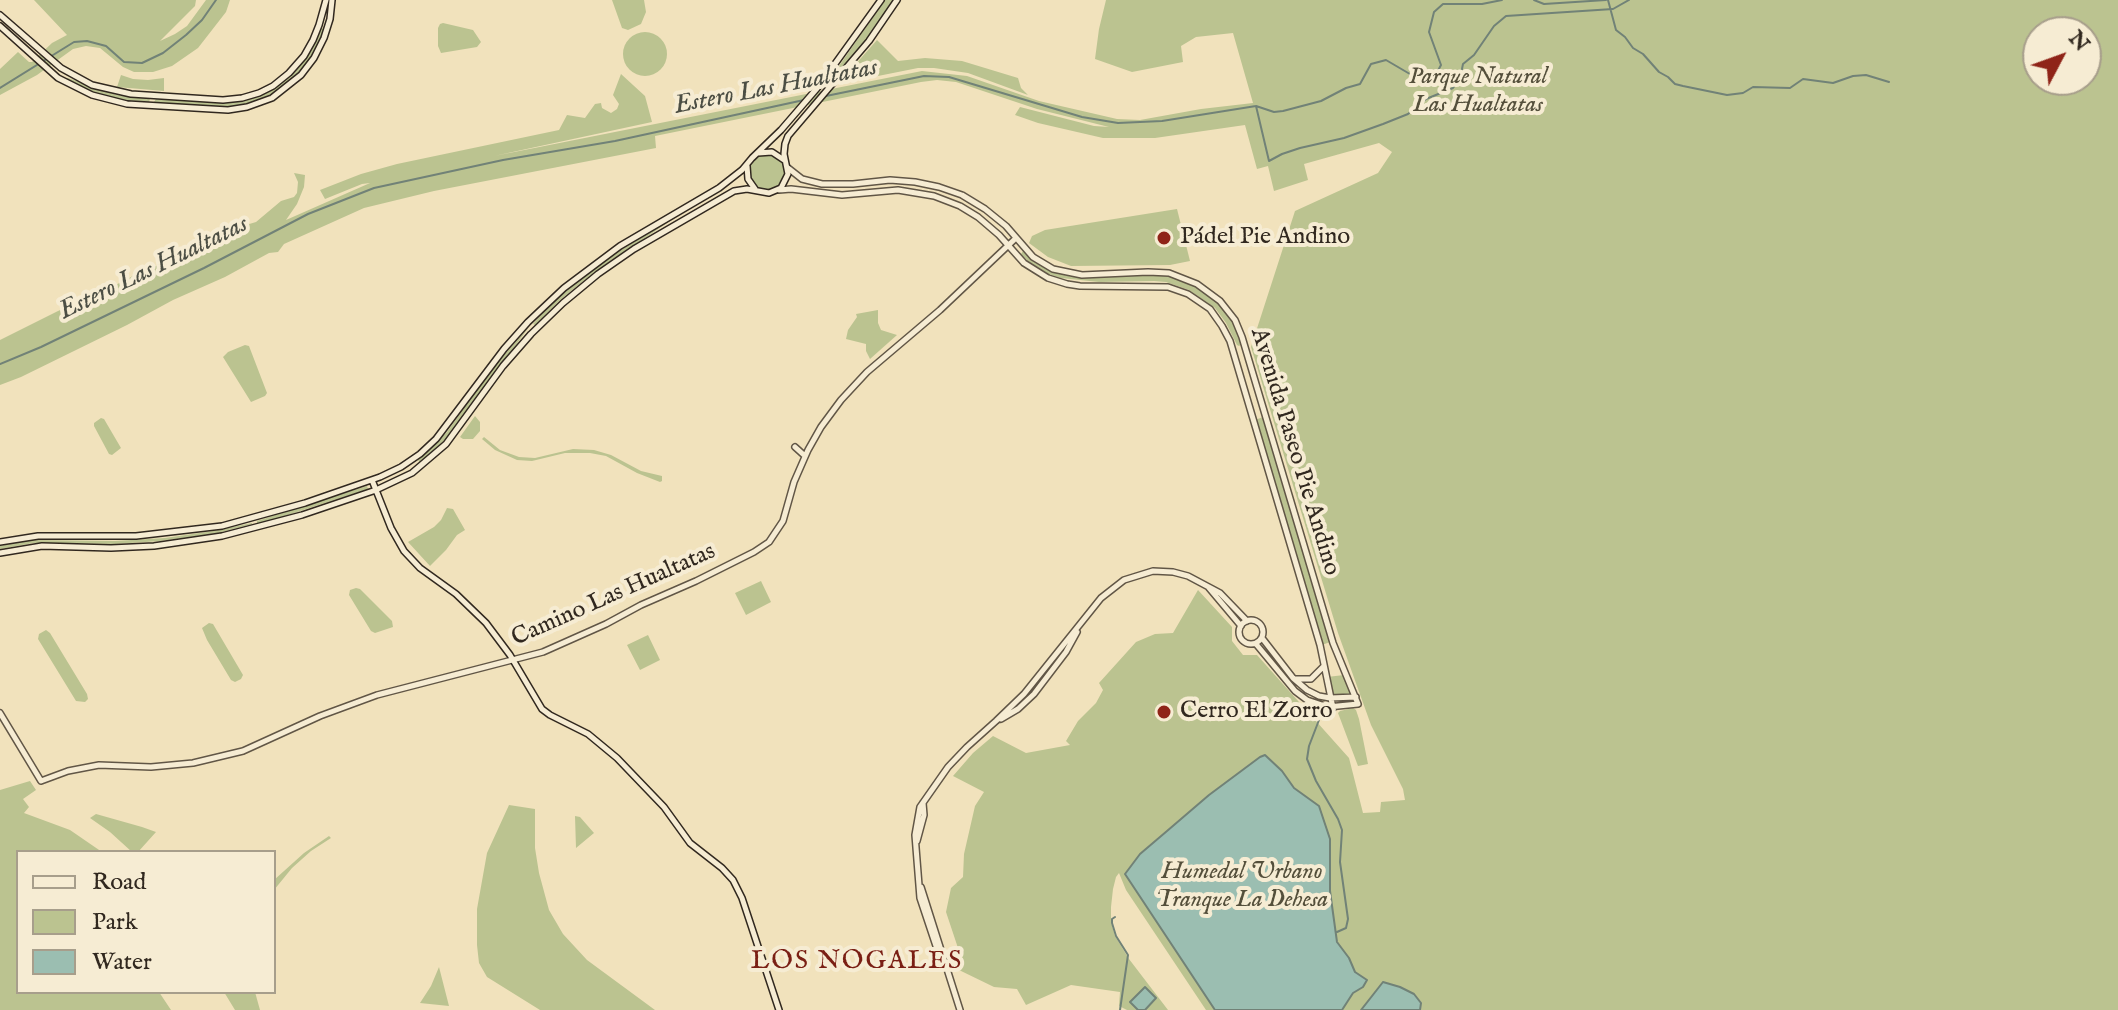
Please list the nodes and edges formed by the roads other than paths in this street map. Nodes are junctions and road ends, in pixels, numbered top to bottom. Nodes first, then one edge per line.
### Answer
1 (326, 0) edge
2 (332, 0) edge
3 (881, 0) edge
4 (897, 0) edge
5 (0, 15) edge
6 (10, 24) junction
7 (319, 25) junction
8 (0, 27) edge
9 (327, 30) junction
10 (74, 76) junction
11 (58, 78) junction
12 (154, 96) junction
13 (153, 106) junction
14 (756, 154) junction
15 (785, 161) junction
16 (747, 165) junction
17 (788, 168) junction
18 (756, 190) junction
19 (778, 190) junction
20 (683, 209) junction
21 (680, 223) junction
22 (1016, 238) junction
23 (1008, 245) junction
24 (528, 322) junction
25 (531, 334) junction
26 (1230, 341) junction
27 (1245, 344) junction
28 (795, 447) dead end
29 (805, 456) junction
30 (372, 480) junction
31 (376, 490) junction
32 (253, 518) junction
33 (252, 529) junction
34 (0, 542) edge
35 (0, 553) edge
36 (1209, 587) junction
37 (1247, 621) junction
38 (1241, 626) junction
39 (1262, 638) junction
40 (1256, 644) junction
41 (513, 661) junction
42 (1324, 666) junction
43 (1293, 678) junction
44 (1321, 697) junction
45 (1330, 698) junction
46 (1357, 701) junction
47 (1319, 706) junction
48 (1333, 708) junction
49 (0, 713) edge
50 (779, 1010) edge
51 (960, 1010) edge

1 - 7 street
2 - 9 street
3 - 14 street
4 - 15 street
5 - 6 street
6 - 8 street
6 - 10 street
7 - 9 street
7 - 12 street
8 - 11 street
9 - 13 street
10 - 11 street
10 - 12 street
11 - 13 street
12 - 13 street
14 - 15 street
14 - 16 street
15 - 17 street
16 - 18 street
16 - 20 street
17 - 19 street
17 - 22 street, Avenida Paseo Pie Andino
18 - 19 street
18 - 21 street
19 - 23 street, Avenida Paseo Pie Andino
20 - 21 street
20 - 24 street
21 - 25 street
22 - 23 street, Camino Las Hualtatas
22 - 27 street, Avenida Paseo Pie Andino
23 - 26 street, Avenida Paseo Pie Andino
23 - 29 street, Camino Las Hualtatas
24 - 25 street
24 - 30 street
25 - 31 street
26 - 27 street
26 - 42 street, Avenida Paseo Pie Andino
27 - 46 street, Avenida Paseo Pie Andino
28 - 29 street
29 - 41 street, Camino Las Hualtatas
30 - 31 street
30 - 32 street
31 - 33 street
31 - 41 street
32 - 33 street
32 - 34 street
33 - 35 street
36 - 37 street
36 - 38 street
36 - 51 street
37 - 38 street
37 - 39 street
38 - 40 street
39 - 40 street
39 - 43 street
40 - 47 street
41 - 49 street, Camino Las Hualtatas
41 - 50 street
42 - 43 street
42 - 45 street, Avenida Paseo Pie Andino
43 - 44 street
44 - 45 street
44 - 47 street
45 - 46 street
45 - 48 street, Avenida Paseo Pie Andino
46 - 48 street
47 - 48 street

